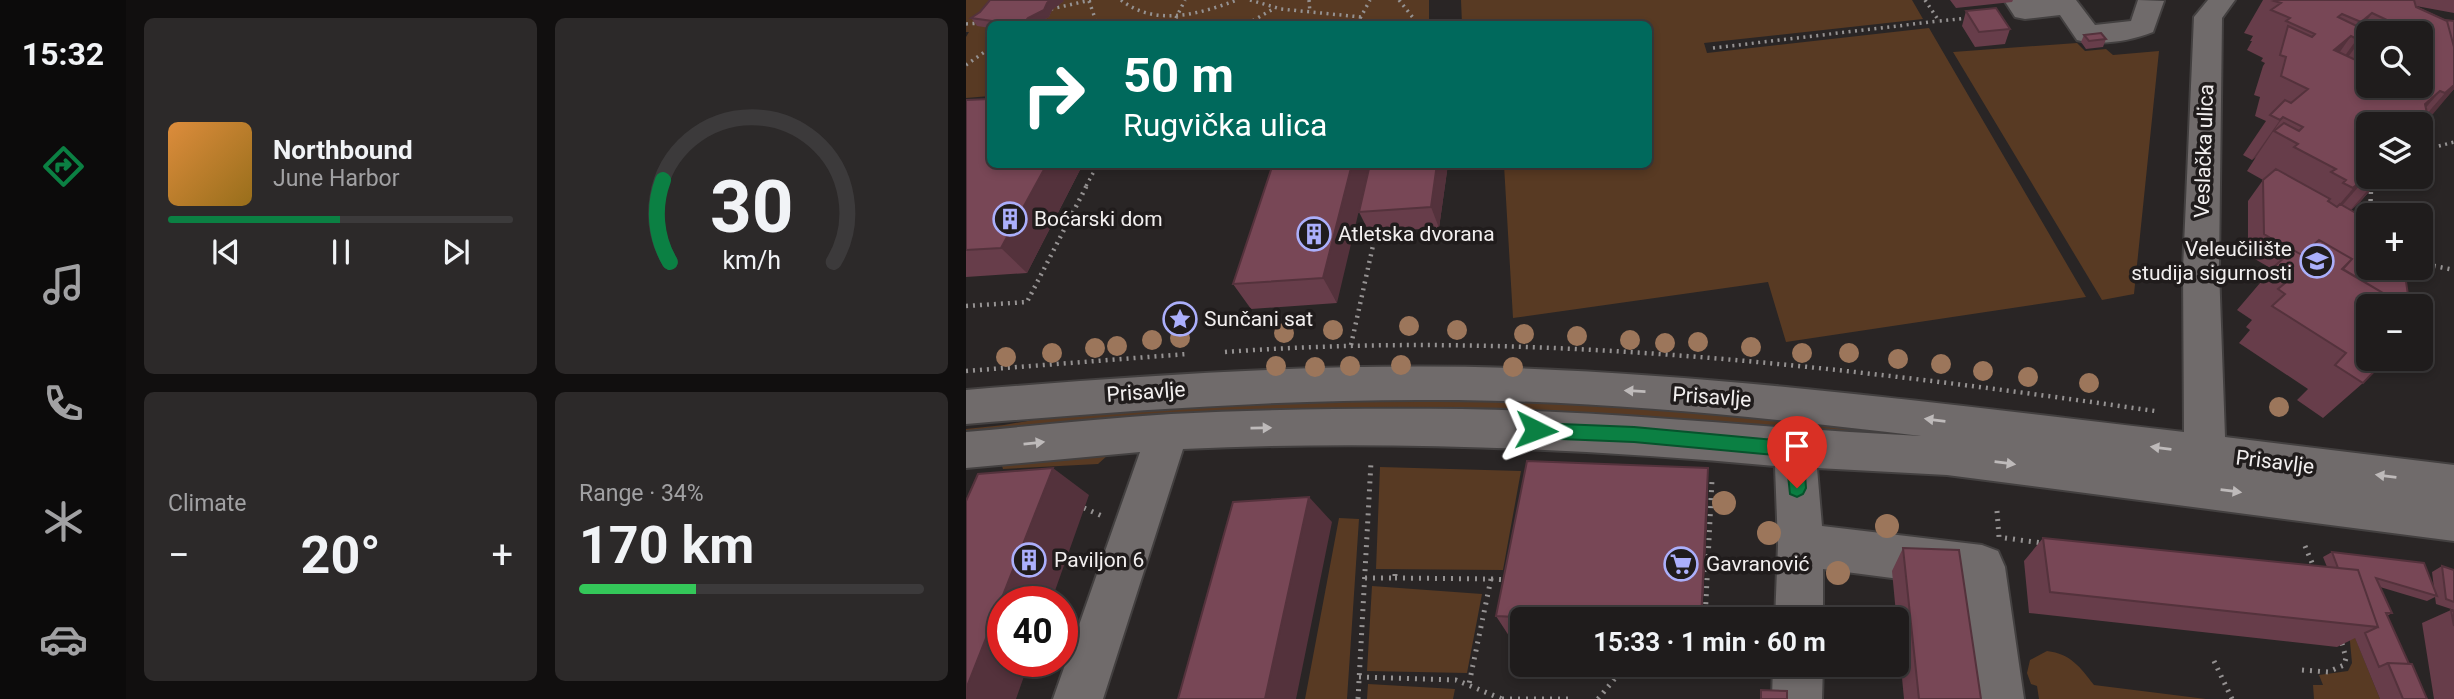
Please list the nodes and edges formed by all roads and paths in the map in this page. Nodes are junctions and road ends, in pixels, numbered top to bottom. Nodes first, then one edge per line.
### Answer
1 (1090, 0) edge
2 (1121, 0) edge
3 (1185, 0) edge
4 (1237, 0) edge
5 (1250, 0) edge
6 (1310, 0) edge
7 (1370, 0) edge
8 (1399, 0) edge
9 (1925, 0) edge
10 (2021, 6) edge
11 (2180, 6) edge
12 (1275, 8) junction
13 (1040, 12) edge
14 (1310, 13) junction
15 (1178, 15) junction
16 (1361, 17) junction
17 (987, 21) edge
18 (1096, 21) edge
19 (1175, 21) edge
20 (1252, 21) edge
21 (1359, 21) edge
22 (1416, 21) edge
23 (1939, 21) junction
24 (966, 24) edge
25 (1713, 48) dead end
26 (987, 50) edge
27 (966, 65) edge
28 (2454, 142) edge
29 (2433, 148) edge
30 (1096, 168) edge
31 (1376, 232) edge
32 (2433, 266) edge
33 (2454, 270) edge
34 (966, 306) edge
35 (1352, 345) dead end
36 (1187, 354) dead end
37 (966, 372) edge
38 (966, 407) edge
39 (1168, 432) junction
40 (1795, 449) junction
41 (966, 450) edge
42 (2205, 453) junction
43 (1371, 462) dead end
44 (1712, 480) dead end
45 (2454, 484) edge
46 (1997, 511) dead end
47 (2454, 520) edge
48 (1801, 545) junction
49 (2052, 545) edge
50 (2305, 546) dead end
51 (1990, 552) junction
52 (1512, 567) edge
53 (1395, 569) dead end
54 (1365, 578) junction
55 (1395, 578) junction
56 (1491, 579) junction
57 (2320, 582) edge
58 (1706, 607) edge
59 (1799, 607) edge
60 (2337, 627) edge
61 (2214, 661) dead end
62 (2302, 670) dead end
63 (1359, 677) junction
64 (1616, 677) edge
65 (1798, 677) edge
66 (1469, 684) junction
67 (1078, 699) edge
68 (1358, 699) edge
69 (1502, 699) edge
70 (1572, 699) edge
71 (1598, 699) edge
72 (1797, 699) edge
73 (1998, 699) edge
74 (2232, 699) edge

1 - 13 path
1 - 18 path
2 - 15 path
3 - 15 path
4 - 15 path
5 - 12 path
6 - 14 path
7 - 16 path
8 - 22 path
9 - 23 path
10 - 11 street
10 - 23 path
11 - 42 street, Veslačka ulica
12 - 14 path
12 - 20 path
14 - 16 path
15 - 19 path
16 - 21 path
17 - 24 path
23 - 25 path
26 - 27 path
28 - 29 path
30 - 34 path
31 - 35 path
32 - 33 path
36 - 37 path
42 -> 38 street, Prisavlje
39 -> 40 street, Prisavlje
41 -> 39 street, Prisavlje
39 - 67 street
40 -> 47 street, Prisavlje
40 - 48 street
45 -> 42 street, Prisavlje
43 - 54 path
44 - 58 path
46 - 51 path
48 - 51 street
48 - 59 street
49 - 51 path
50 - 57 path
51 - 73 street
52 - 56 path
53 - 55 path
54 - 55 path
54 - 63 path
55 - 56 path
56 - 66 path
60 - 62 path
61 - 74 path
63 - 66 path
63 - 68 path
64 - 71 path
65 - 72 street
66 - 69 path
69 - 70 path

